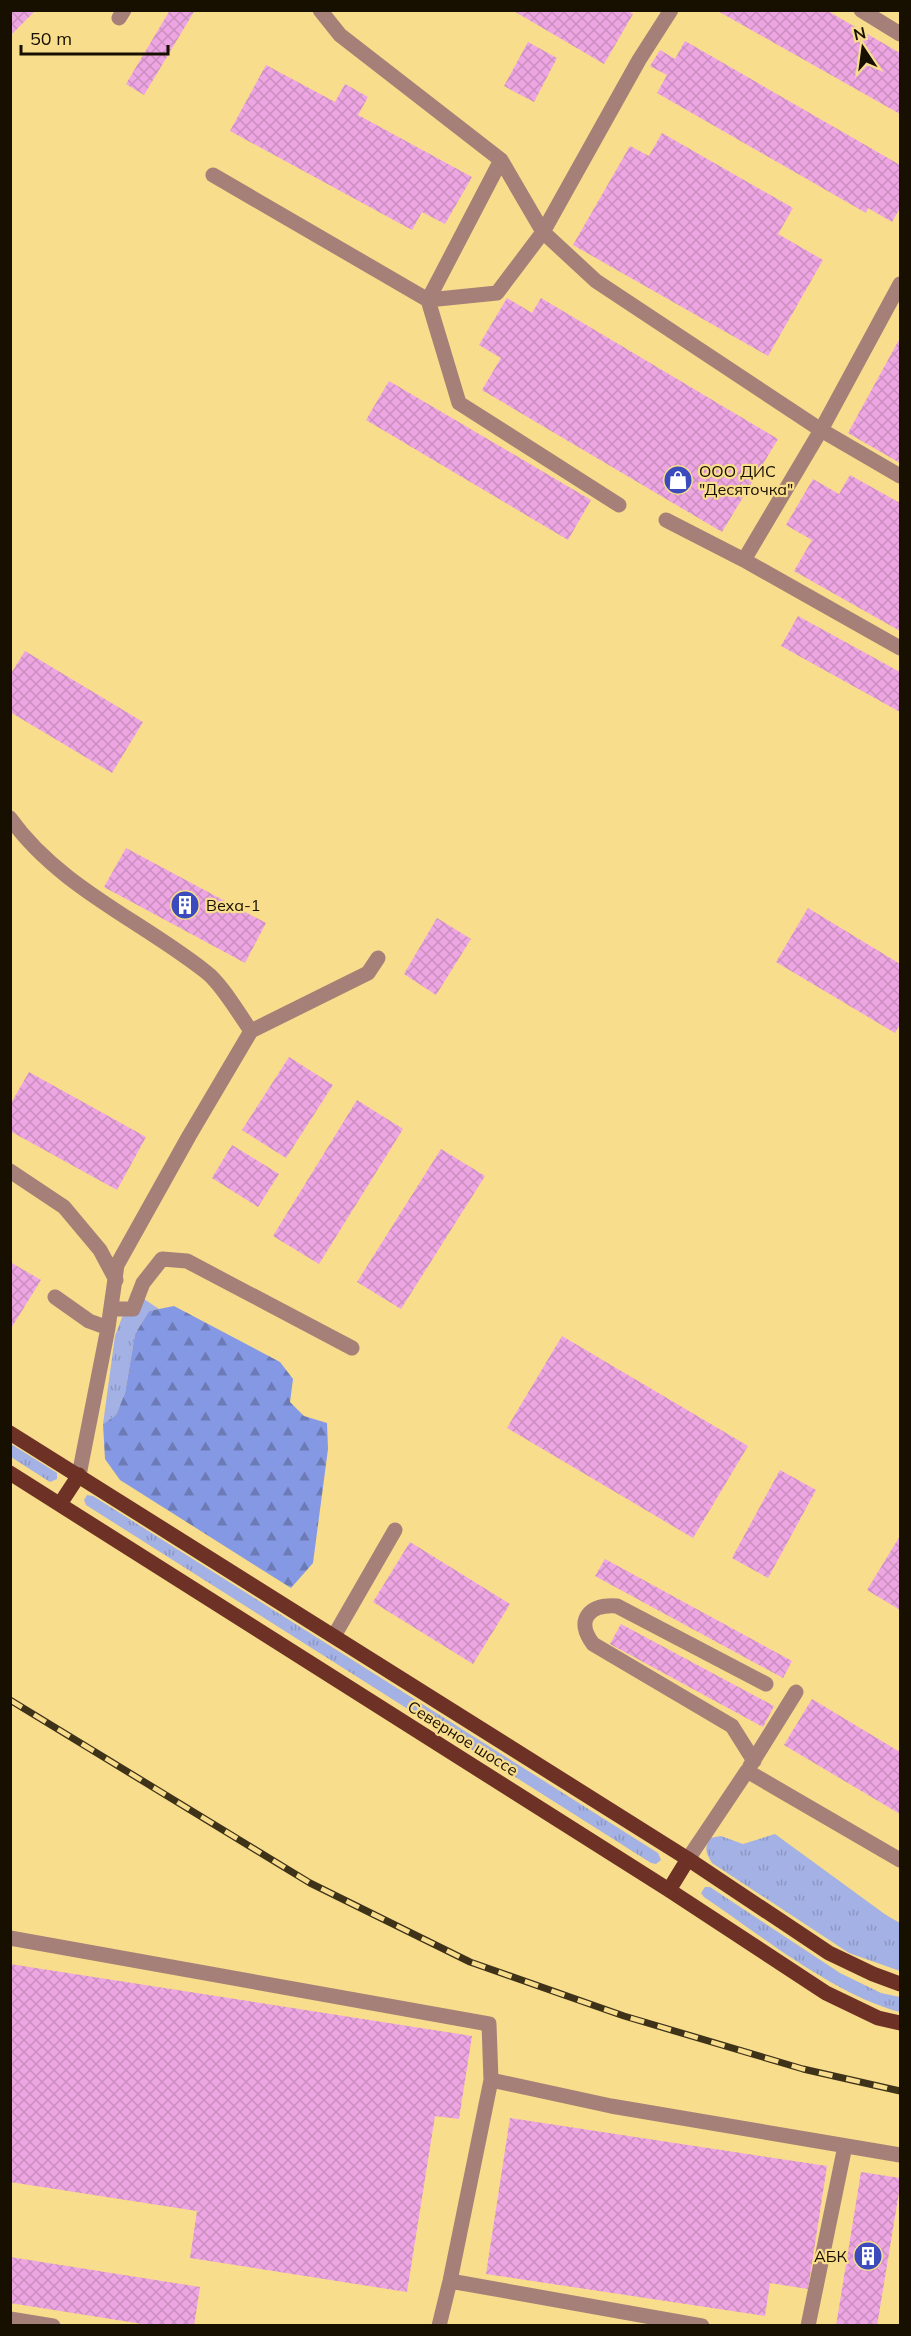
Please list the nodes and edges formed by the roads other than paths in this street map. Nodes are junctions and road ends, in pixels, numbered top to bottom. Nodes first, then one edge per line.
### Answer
1 (320, 10) edge
2 (671, 10) edge
3 (861, 10) edge
4 (900, 34) edge
5 (501, 160) junction
6 (213, 175) dead end
7 (543, 232) junction
8 (900, 284) edge
9 (428, 300) junction
10 (821, 430) junction
11 (900, 476) edge
12 (619, 505) dead end
13 (666, 520) dead end
14 (744, 560) junction
15 (900, 648) edge
16 (10, 818) edge
17 (378, 958) dead end
18 (250, 1030) junction
19 (10, 1171) edge
20 (116, 1280) junction
21 (55, 1297) dead end
22 (111, 1309) junction
23 (108, 1328) junction
24 (352, 1348) dead end
25 (10, 1432) edge
26 (10, 1473) edge
27 (79, 1475) junction
28 (60, 1504) junction
29 (395, 1530) dead end
30 (334, 1636) junction
31 (766, 1684) dead end
32 (796, 1692) dead end
33 (751, 1766) junction
34 (688, 1860) junction
35 (900, 1860) edge
36 (669, 1890) junction
37 (10, 1938) edge
38 (900, 1984) edge
39 (900, 2023) edge
40 (491, 2080) junction
41 (845, 2146) junction
42 (900, 2156) edge
43 (450, 2281) junction
44 (10, 2319) edge
45 (53, 2325) edge
46 (439, 2325) edge
47 (702, 2325) edge
48 (808, 2325) edge

1 - 5 lane
2 - 7 lane
3 - 4 lane
5 - 7 lane
5 - 9 lane
6 - 9 lane
7 - 9 lane
7 - 10 lane
8 - 10 lane
9 - 12 lane
10 - 11 lane
10 - 14 lane
13 - 14 lane
14 - 15 lane
16 - 18 lane
17 - 18 lane
18 - 20 lane
19 - 20 lane
20 - 22 lane
21 - 23 lane
22 - 23 lane
22 - 24 lane
23 - 27 lane
25 - 27 main road, Северное шоссе
26 - 28 main road, Северное шоссе
27 - 28 main road
27 - 30 main road, Северное шоссе
28 - 36 main road, Северное шоссе
29 - 30 lane
30 - 34 main road, Северное шоссе
31 - 33 lane
32 - 33 lane
33 - 34 lane
33 - 35 lane
34 - 36 main road
34 - 38 main road, Северное шоссе
36 - 39 main road, Северное шоссе
37 - 40 lane
40 - 41 lane
40 - 43 lane
41 - 42 lane
41 - 48 lane
43 - 46 lane
43 - 47 lane
44 - 45 lane

